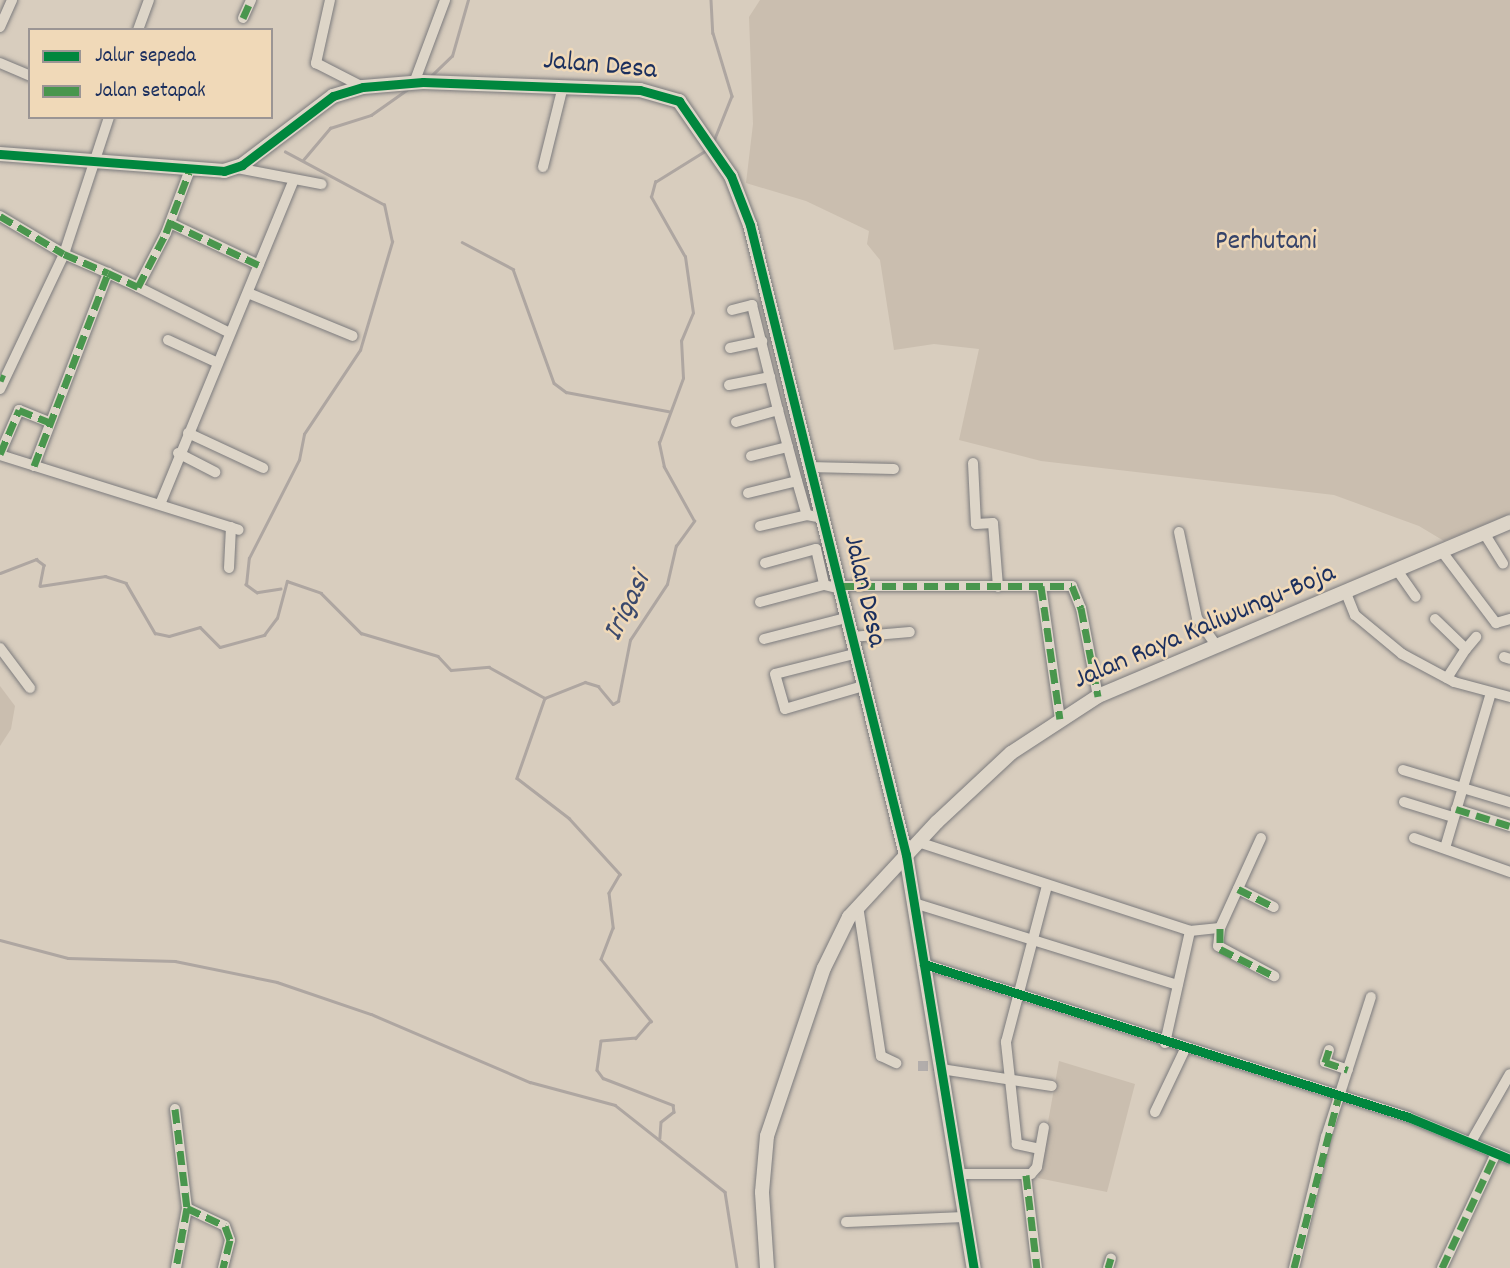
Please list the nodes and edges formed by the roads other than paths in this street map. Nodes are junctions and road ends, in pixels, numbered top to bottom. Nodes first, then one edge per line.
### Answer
1 (12, 0) edge
2 (149, 0) edge
3 (251, 0) edge
4 (330, 0) edge
5 (445, 0) edge
6 (243, 18) dead end
7 (0, 27) edge
8 (139, 28) edge
9 (0, 64) edge
10 (28, 75) edge
11 (419, 82) junction
12 (562, 86) junction
13 (363, 87) junction
14 (108, 119) edge
15 (0, 154) edge
16 (92, 164) junction
17 (543, 167) dead end
18 (236, 168) junction
19 (189, 172) junction
20 (293, 181) junction
21 (321, 184) dead end
22 (0, 216) edge
23 (170, 223) junction
24 (64, 254) junction
25 (259, 265) junction
26 (108, 273) junction
27 (138, 287) junction
28 (248, 293) junction
29 (766, 296) junction
30 (752, 305) junction
31 (732, 310) dead end
32 (230, 334) junction
33 (353, 336) dead end
34 (168, 340) dead end
35 (762, 341) junction
36 (730, 348) dead end
37 (218, 363) junction
38 (770, 377) junction
39 (2, 381) edge
40 (730, 385) dead end
41 (778, 410) junction
42 (49, 422) junction
43 (736, 422) dead end
44 (187, 433) junction
45 (788, 447) junction
46 (178, 453) junction
47 (0, 454) edge
48 (751, 456) dead end
49 (973, 463) dead end
50 (34, 466) junction
51 (808, 467) junction
52 (263, 468) dead end
53 (894, 469) dead end
54 (215, 472) dead end
55 (797, 481) junction
56 (748, 493) dead end
57 (160, 502) junction
58 (807, 515) junction
59 (822, 518) junction
60 (1510, 523) edge
61 (760, 526) dead end
62 (1179, 532) dead end
63 (1484, 533) junction
64 (1443, 553) junction
65 (765, 563) dead end
66 (1503, 564) dead end
67 (229, 568) dead end
68 (1399, 573) junction
69 (824, 585) junction
70 (1041, 586) junction
71 (998, 587) junction
72 (840, 588) junction
73 (1346, 593) junction
74 (1416, 597) dead end
75 (760, 603) dead end
76 (846, 618) junction
77 (1435, 619) dead end
78 (1510, 619) edge
79 (910, 632) dead end
80 (852, 637) junction
81 (1476, 637) dead end
82 (764, 639) dead end
83 (1217, 647) junction
84 (0, 648) edge
85 (1466, 649) junction
86 (854, 653) junction
87 (1447, 678) junction
88 (863, 686) junction
89 (30, 688) dead end
90 (1491, 693) junction
91 (1098, 696) junction
92 (1510, 697) edge
93 (1060, 719) junction
94 (1403, 770) dead end
95 (1461, 788) junction
96 (1404, 802) dead end
97 (1510, 802) edge
98 (1454, 813) junction
99 (1510, 827) edge
100 (1261, 838) dead end
101 (1414, 838) dead end
102 (918, 842) junction
103 (1445, 848) junction
104 (906, 855) junction
105 (1510, 872) edge
106 (1047, 886) junction
107 (1238, 889) junction
108 (914, 903) junction
109 (858, 906) junction
110 (1274, 907) dead end
111 (1220, 928) junction
112 (1191, 931) junction
113 (1033, 941) junction
114 (924, 964) junction
115 (1274, 976) dead end
116 (1178, 985) junction
117 (1017, 997) junction
118 (1371, 997) dead end
119 (1165, 1043) junction
120 (1185, 1049) junction
121 (1329, 1050) dead end
122 (896, 1063) dead end
123 (941, 1069) junction
124 (1348, 1070) junction
125 (1510, 1074) edge
126 (1007, 1079) junction
127 (1052, 1086) dead end
128 (1339, 1095) junction
129 (175, 1109) dead end
130 (1155, 1112) dead end
131 (1044, 1128) dead end
132 (1471, 1142) junction
133 (1040, 1149) junction
134 (1496, 1153) junction
135 (1510, 1159) edge
136 (958, 1174) junction
137 (1026, 1175) junction
138 (187, 1208) junction
139 (965, 1217) junction
140 (846, 1222) dead end
141 (176, 1268) edge
142 (223, 1268) edge
143 (767, 1268) edge
144 (974, 1268) edge
145 (1037, 1268) edge
146 (1294, 1268) edge
147 (1441, 1268) edge

1 - 7 street
2 - 8 street
3 - 6 street
4 - 13 street
5 - 11 street
9 - 10 street
11 - 12 street, Jalan Desa
11 - 13 street, Jalan Desa
12 - 17 street
12 - 29 street, Jalan Desa
13 - 18 street, Jalan Desa
14 - 16 street
15 - 16 street
16 - 19 street
16 - 24 street
18 - 19 street
18 - 20 street
19 - 23 street
20 - 21 street
20 - 25 street
22 - 24 street
23 - 25 street
23 - 27 street
24 - 26 street
24 - 39 street
25 - 28 street
26 - 27 street
26 - 42 street
27 - 32 street
28 - 32 street
28 - 33 street
29 - 30 street
29 - 51 street, Jalan Desa
30 - 31 street
30 - 35 street
32 - 37 street
34 - 37 street
35 - 36 street
35 - 38 street
37 - 44 street
38 - 40 street
38 - 41 street
41 - 43 street
41 - 45 street
42 - 47 street
42 - 50 street
44 - 46 street
44 - 52 street
45 - 48 street
45 - 55 street
46 - 54 street
46 - 57 street
47 - 50 street
49 - 71 street
50 - 57 street
51 - 53 street
51 - 59 street, Jalan Desa
55 - 56 street
55 - 58 street
57 - 67 street
58 - 59 street
58 - 61 street
59 - 72 street, Jalan Desa
60 - 63 street, Jalan Raya Kaliwungu-Boja
62 - 83 street
63 - 64 street, Jalan Raya Kaliwungu-Boja
63 - 66 street
64 - 68 street, Jalan Raya Kaliwungu-Boja
64 - 78 street
65 - 69 street
68 - 73 street, Jalan Raya Kaliwungu-Boja
68 - 74 street
69 - 72 street
69 - 75 street
70 - 71 street, Jalan Desa
70 - 91 street, Jalan Desa
70 - 93 street
71 - 72 street, Jalan Desa
72 - 76 street, Jalan Desa
73 - 83 street, Jalan Raya Kaliwungu-Boja
73 - 87 street
76 - 80 street, Jalan Desa
76 - 82 street
77 - 85 street
79 - 80 street
80 - 86 street, Jalan Desa
81 - 85 street
83 - 91 street, Jalan Raya Kaliwungu-Boja
84 - 89 street
85 - 87 street
86 - 88 street, Jalan Desa
86 - 88 street
87 - 90 street
88 - 104 street, Jalan Desa
90 - 92 street
90 - 95 street
91 - 93 street, Jalan Raya Kaliwungu-Boja
93 - 102 street, Jalan Raya Kaliwungu-Boja
94 - 95 street
95 - 97 street
95 - 98 street
96 - 98 street
98 - 99 street
98 - 103 street
100 - 107 street
101 - 103 street
102 - 104 street, Jalan Raya Kaliwungu-Boja
102 - 106 street
103 - 105 street
104 - 108 street, Jalan Desa
104 - 109 street, Jalan Raya Kaliwungu-Boja
106 - 112 street
106 - 113 street
107 - 110 street
107 - 111 street
108 - 113 street
108 - 114 street, Jalan Desa
109 - 122 street
109 - 143 street, Jalan Raya Kaliwungu-Boja
111 - 112 street
111 - 115 street
112 - 116 street
113 - 116 street
113 - 117 street
114 - 117 street
114 - 123 street, Jalan Desa
116 - 119 street
117 - 119 street
117 - 126 street
118 - 124 street
119 - 120 street
120 - 128 street
120 - 130 street
121 - 124 street
123 - 126 street
123 - 136 street, Jalan Desa
124 - 128 street
125 - 132 street
126 - 127 street
126 - 133 street
128 - 132 street
128 - 146 street
129 - 138 street
131 - 133 street
132 - 134 street
133 - 137 street
134 - 135 street
134 - 147 street
136 - 137 street
136 - 139 street, Jalan Desa
137 - 145 street
138 - 141 street
138 - 142 street
139 - 140 street
139 - 144 street, Jalan Desa

